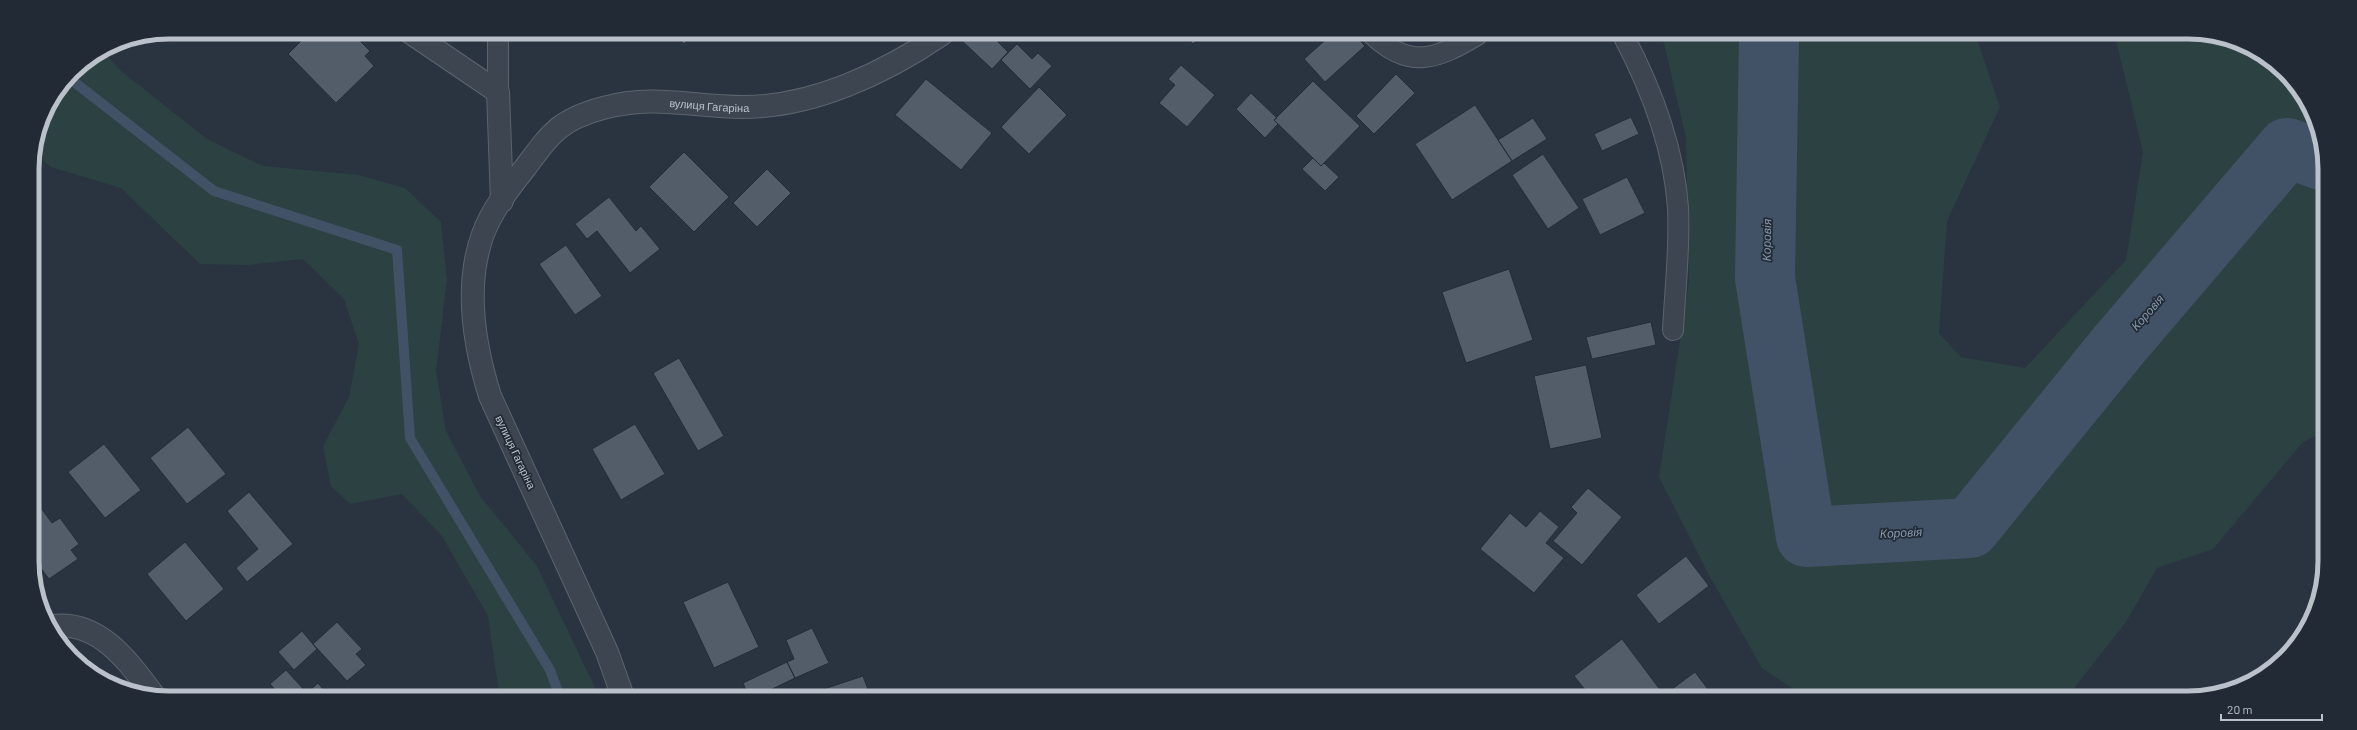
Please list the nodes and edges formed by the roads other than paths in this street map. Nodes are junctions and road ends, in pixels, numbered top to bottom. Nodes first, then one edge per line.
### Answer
1 (420, 39) edge
2 (498, 39) edge
3 (934, 39) edge
4 (1377, 39) edge
5 (1470, 39) edge
6 (1625, 39) edge
7 (498, 92) junction
8 (502, 201) junction
9 (1673, 330) dead end
10 (57, 626) edge
11 (149, 689) edge
12 (621, 691) edge

1 - 7 street
2 - 7 lane
3 - 8 street, вулиця Гагаріна
4 - 5 lane
6 - 9 lane
7 - 8 street
8 - 12 street, вулиця Гагаріна
10 - 11 street

